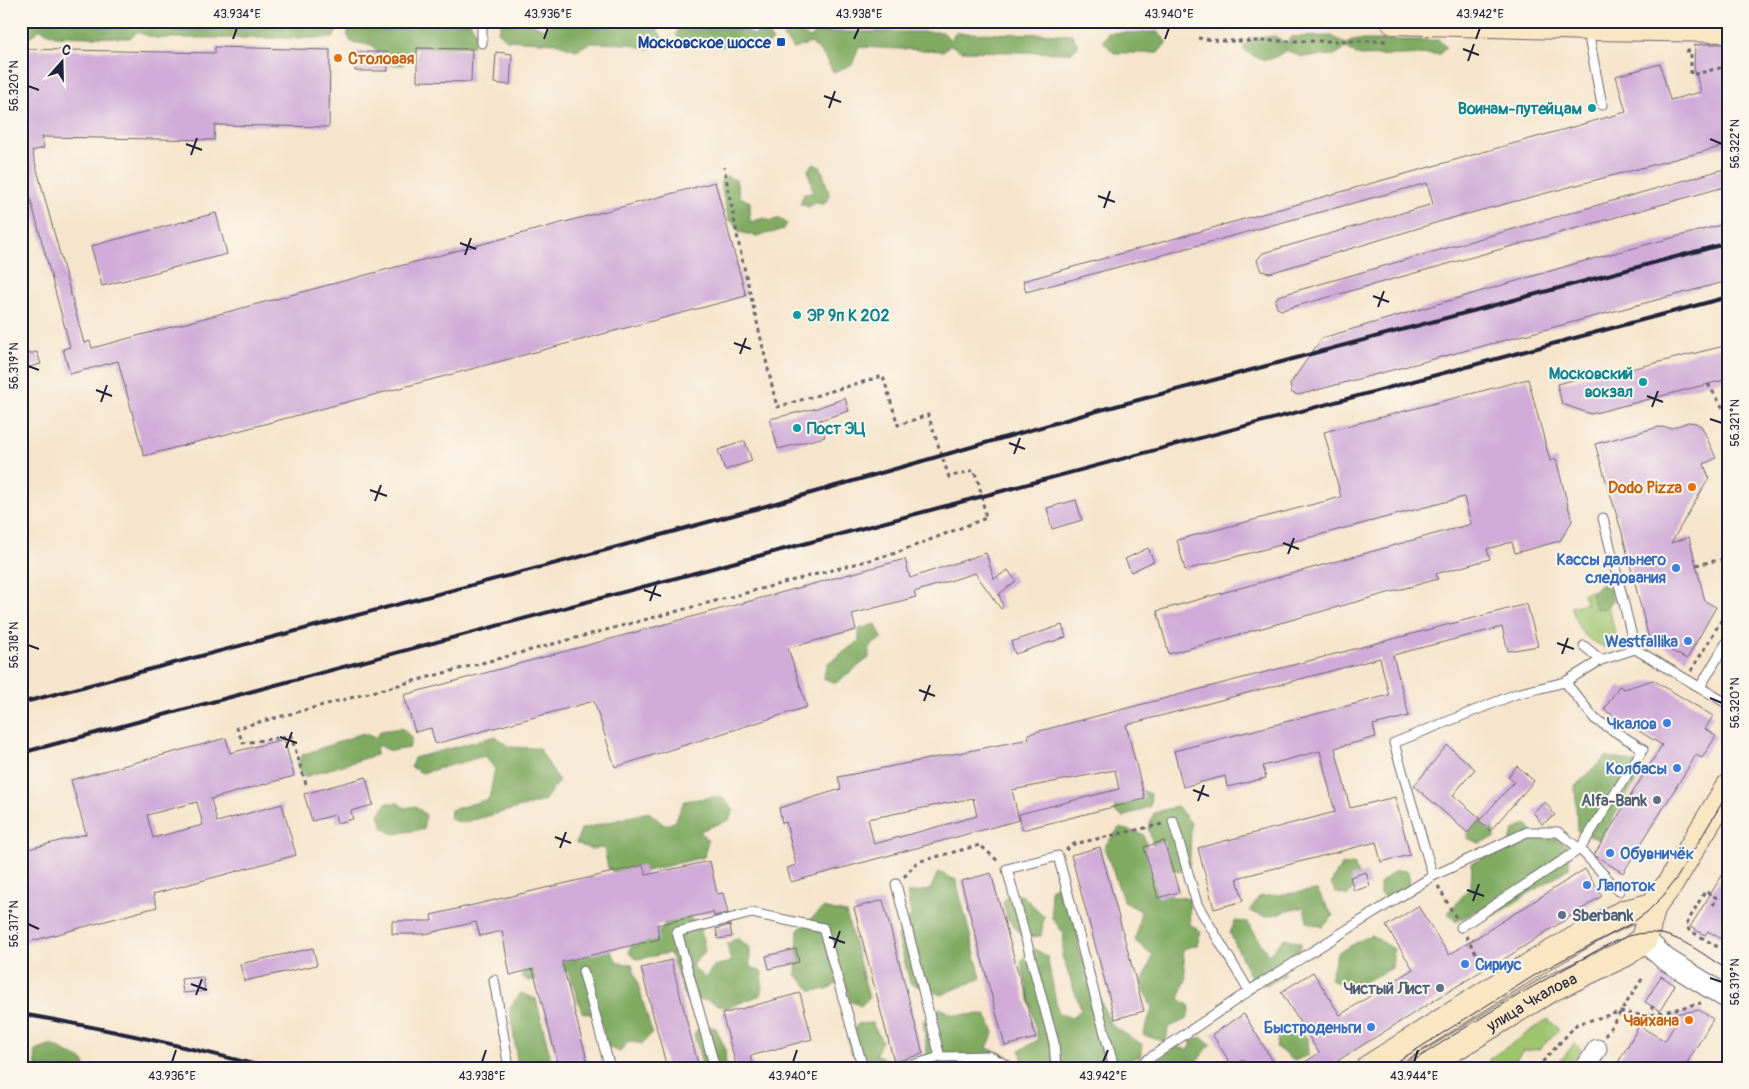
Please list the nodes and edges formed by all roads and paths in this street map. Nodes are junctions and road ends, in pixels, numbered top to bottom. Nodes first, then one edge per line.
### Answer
1 (482, 21) edge
2 (1394, 21) edge
3 (1590, 28) junction
4 (1728, 29) edge
5 (482, 43) dead end
6 (1602, 105) dead end
7 (724, 167) dead end
8 (1708, 384) dead end
9 (1727, 413) edge
10 (1603, 518) dead end
11 (1728, 558) edge
12 (1696, 565) dead end
13 (1728, 609) edge
14 (1728, 640) edge
15 (1584, 646) dead end
16 (1635, 649) junction
17 (1601, 660) junction
18 (1686, 680) junction
19 (1565, 682) junction
20 (1700, 687) junction
21 (1728, 704) edge
22 (306, 784) dead end
23 (1728, 788) edge
24 (1173, 821) joint
25 (1580, 849) junction
26 (1058, 856) junction
27 (1007, 869) junction
28 (1433, 876) junction
29 (896, 884) joint
30 (1619, 892) dead end
31 (1713, 905) dead end
32 (1653, 906) junction
33 (1460, 927) dead end
34 (1644, 939) junction
35 (1728, 953) edge
36 (1722, 958) dead end
37 (1728, 961) edge
38 (583, 971) dead end
39 (1644, 976) dead end
40 (494, 980) dead end
41 (1249, 991) junction
42 (1728, 998) edge
43 (1702, 1003) dead end
44 (1653, 1006) dead end
45 (1620, 1012) junction
46 (1647, 1016) junction
47 (1597, 1049) joint
48 (940, 1057) junction
49 (509, 1068) edge
50 (610, 1068) edge
51 (715, 1068) edge
52 (863, 1068) edge
53 (903, 1068) edge
54 (1012, 1068) edge
55 (1056, 1068) edge
56 (1114, 1068) edge
57 (1135, 1068) edge
58 (1370, 1068) edge
59 (1421, 1068) edge
60 (1537, 1068) edge
61 (1585, 1068) edge

1 - 5 lane
2 - 3 main road
3 - 4 main road
3 - 6 lane
7 - 22 path
8 - 9 path
10 - 16 lane
11 - 12 path
13 - 18 path
14 - 20 lane
15 - 17 lane
16 - 17 lane
16 - 18 lane
17 - 19 lane
18 - 20 lane
19 - 25 lane
19 - 28 lane
20 - 21 lane
23 - 32 main road
24 - 26 path
24 - 41 lane
25 - 28 lane
25 - 30 lane
25 - 33 lane
26 - 27 lane
26 - 56 lane
27 - 29 path
27 - 55 lane
28 - 41 lane
29 - 48 lane
31 - 35 path
32 - 34 main road
32 - 58 main road, улица Чкалова
34 - 42 street
34 - 59 main road, улица Чкалова
36 - 37 path
38 - 50 lane
39 - 45 path
40 - 49 lane
41 - 57 lane
43 - 46 path
44 - 46 path
45 - 46 path
45 - 47 path
45 - 60 path
47 - 61 street
48 - 53 lane
48 - 54 lane
51 - 52 lane

